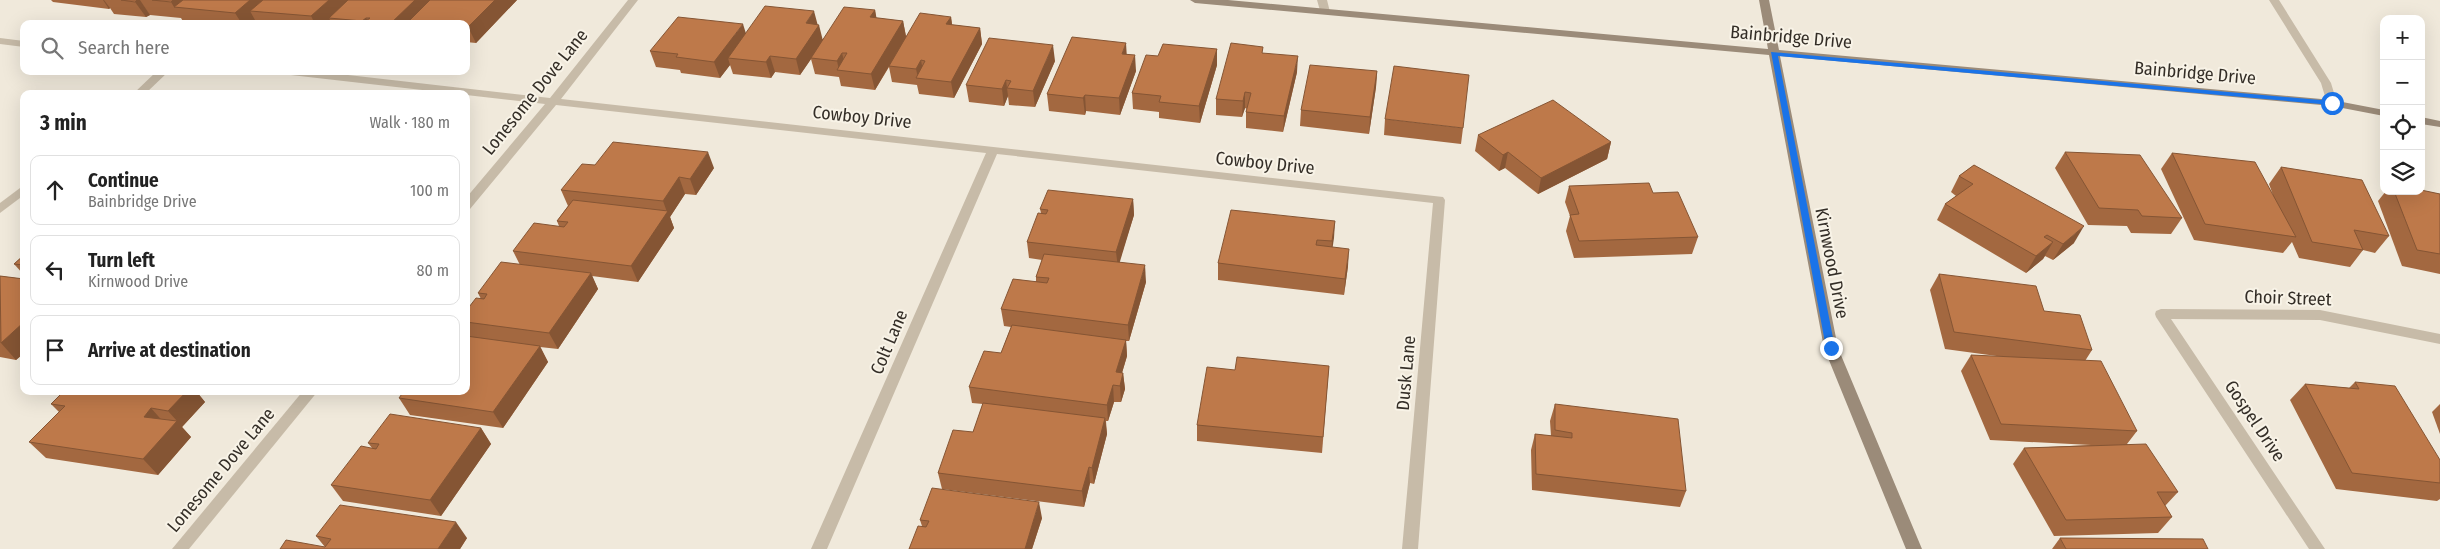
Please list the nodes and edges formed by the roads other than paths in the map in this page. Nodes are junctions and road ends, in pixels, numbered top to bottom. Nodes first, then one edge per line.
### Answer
1 (633, 0) edge
2 (1195, 0) edge
3 (1322, 0) edge
4 (1764, 0) edge
5 (2274, 0) edge
6 (1324, 12) junction
7 (0, 41) edge
8 (20, 44) edge
9 (1774, 54) junction
10 (159, 75) edge
11 (320, 75) edge
12 (143, 90) edge
13 (460, 90) edge
14 (470, 91) edge
15 (554, 100) junction
16 (2332, 103) junction
17 (2380, 112) edge
18 (2425, 121) edge
19 (2440, 124) edge
20 (993, 150) junction
21 (20, 192) edge
22 (1439, 200) joint
23 (470, 201) edge
24 (0, 209) edge
25 (2161, 314) joint
26 (2440, 339) edge
27 (308, 395) edge
28 (180, 549) edge
29 (819, 549) edge
30 (1410, 549) edge
31 (1914, 549) edge
32 (2317, 549) edge

1 - 15 street, Lonesome Dove Lane
2 - 6 street, Bainbridge Drive
3 - 6 street
4 - 9 street, Kirnwood Drive
5 - 16 street
6 - 9 street, Bainbridge Drive
7 - 8 street
9 - 16 street, Bainbridge Drive
9 - 31 street, Kirnwood Drive
10 - 12 street
11 - 13 street, Cowboy Drive
14 - 15 street, Cowboy Drive
15 - 20 street, Cowboy Drive
15 - 23 street, Lonesome Dove Lane
16 - 17 street, Bainbridge Drive
18 - 19 street
20 - 22 street, Cowboy Drive
20 - 29 street, Colt Lane
21 - 24 street
22 - 30 street, Dusk Lane
25 - 26 street, Choir Street
25 - 32 street, Gospel Drive
27 - 28 street, Lonesome Dove Lane

